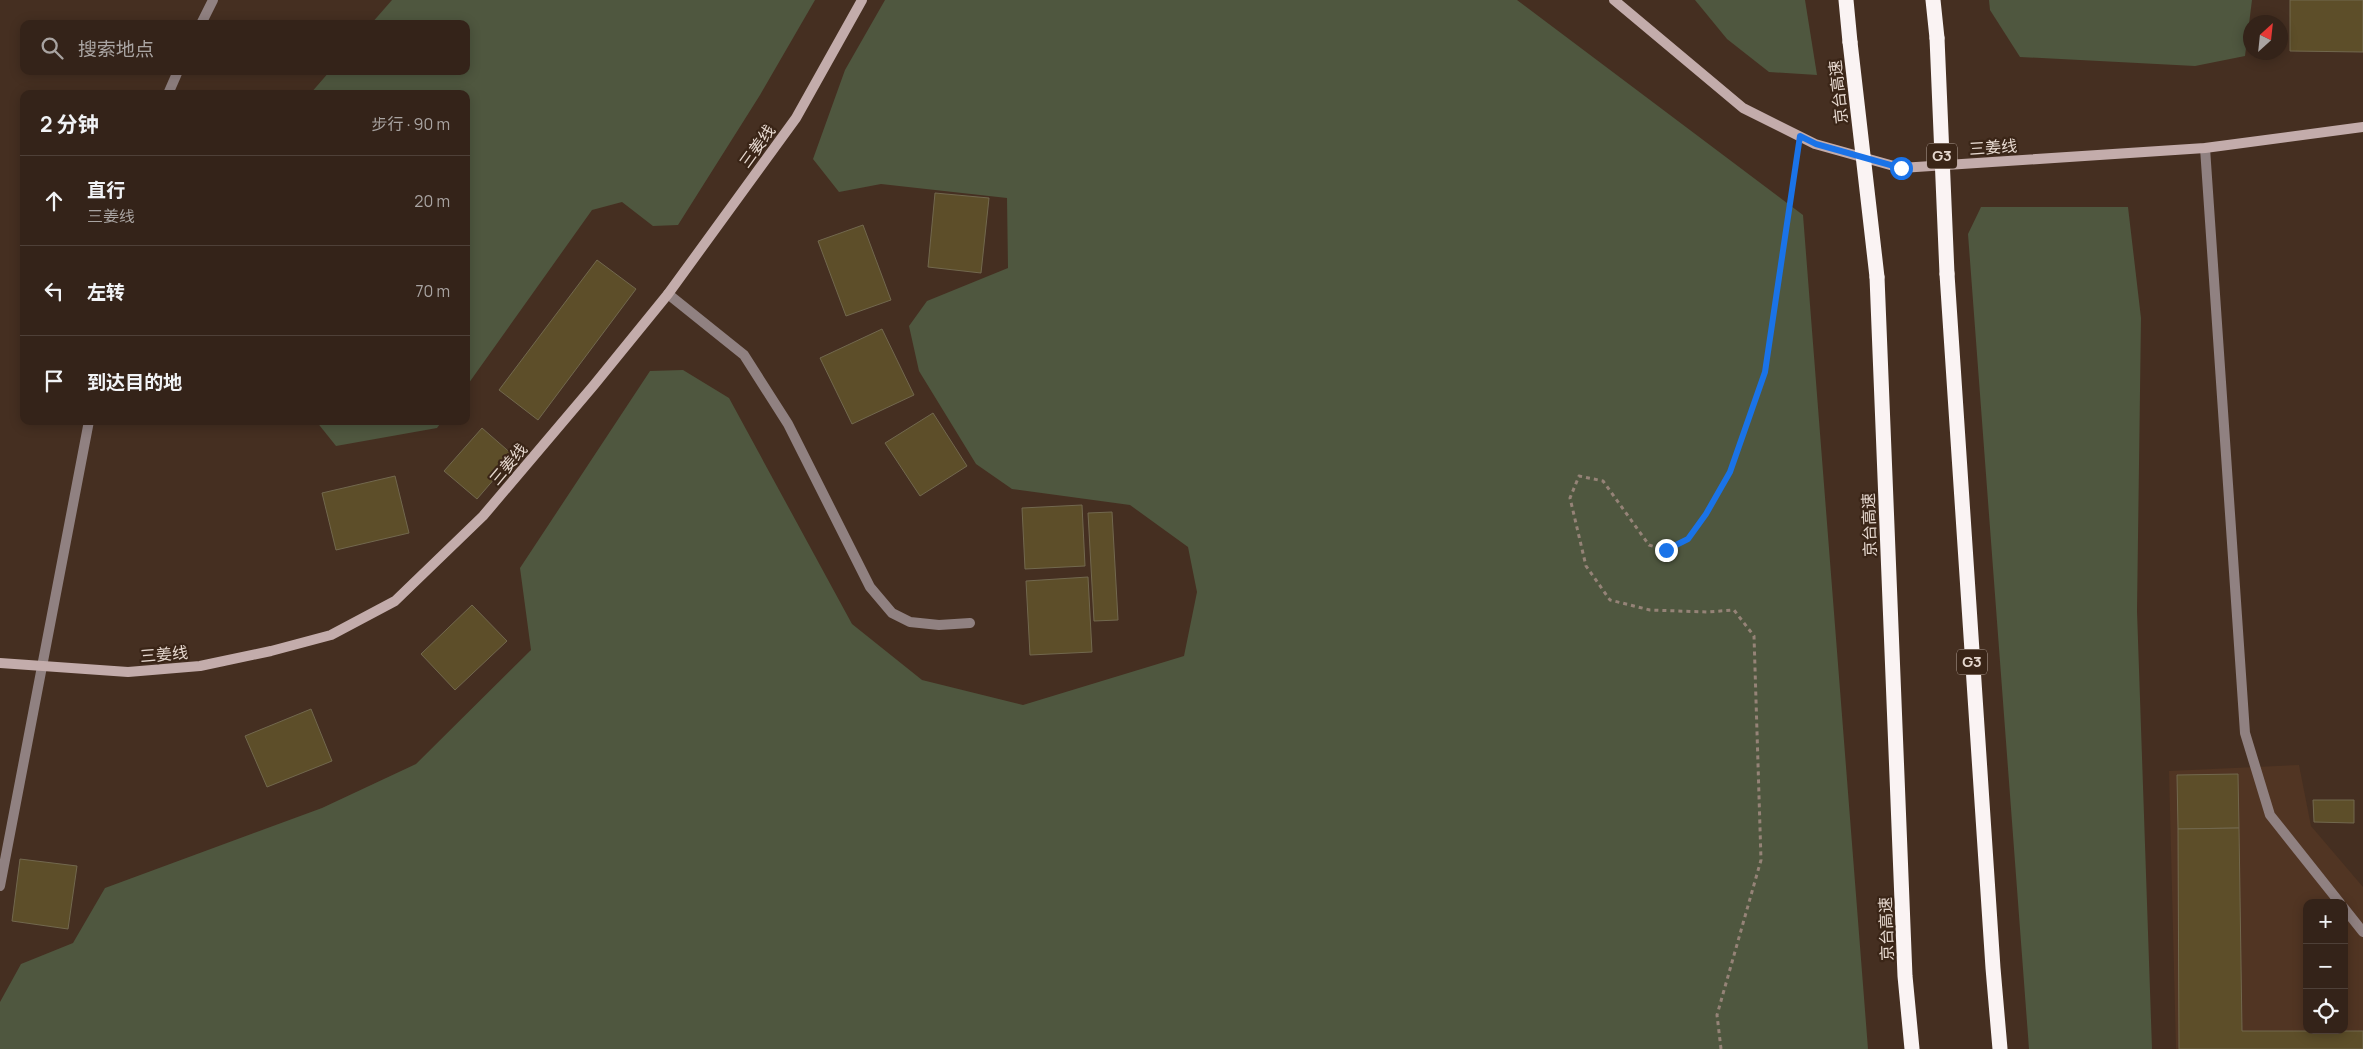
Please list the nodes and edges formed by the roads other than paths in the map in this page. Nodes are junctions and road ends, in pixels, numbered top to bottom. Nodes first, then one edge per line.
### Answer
1 (213, 0) edge
2 (862, 0) edge
3 (1614, 0) edge
4 (1846, 0) edge
5 (1933, 0) edge
6 (203, 20) edge
7 (176, 75) edge
8 (170, 90) edge
9 (2363, 127) edge
10 (2205, 148) junction
11 (668, 294) junction
12 (88, 425) edge
13 (970, 623) dead end
14 (0, 663) edge
15 (42, 668) junction
16 (0, 886) edge
17 (2337, 899) edge
18 (2348, 913) edge
19 (2363, 932) edge
20 (1912, 1049) edge
21 (2000, 1049) edge

1 - 6 street
2 - 11 main road, 三姜线
3 - 10 main road, 三姜线
4 - 20 highway, 京台高速, bridge
5 - 21 highway, G3, bridge
7 - 8 street
9 - 10 main road, 三姜线
10 - 17 street
11 - 13 street
11 - 15 main road, 三姜线
12 - 15 street
14 - 15 main road, 三姜线
15 - 16 street
18 - 19 street

